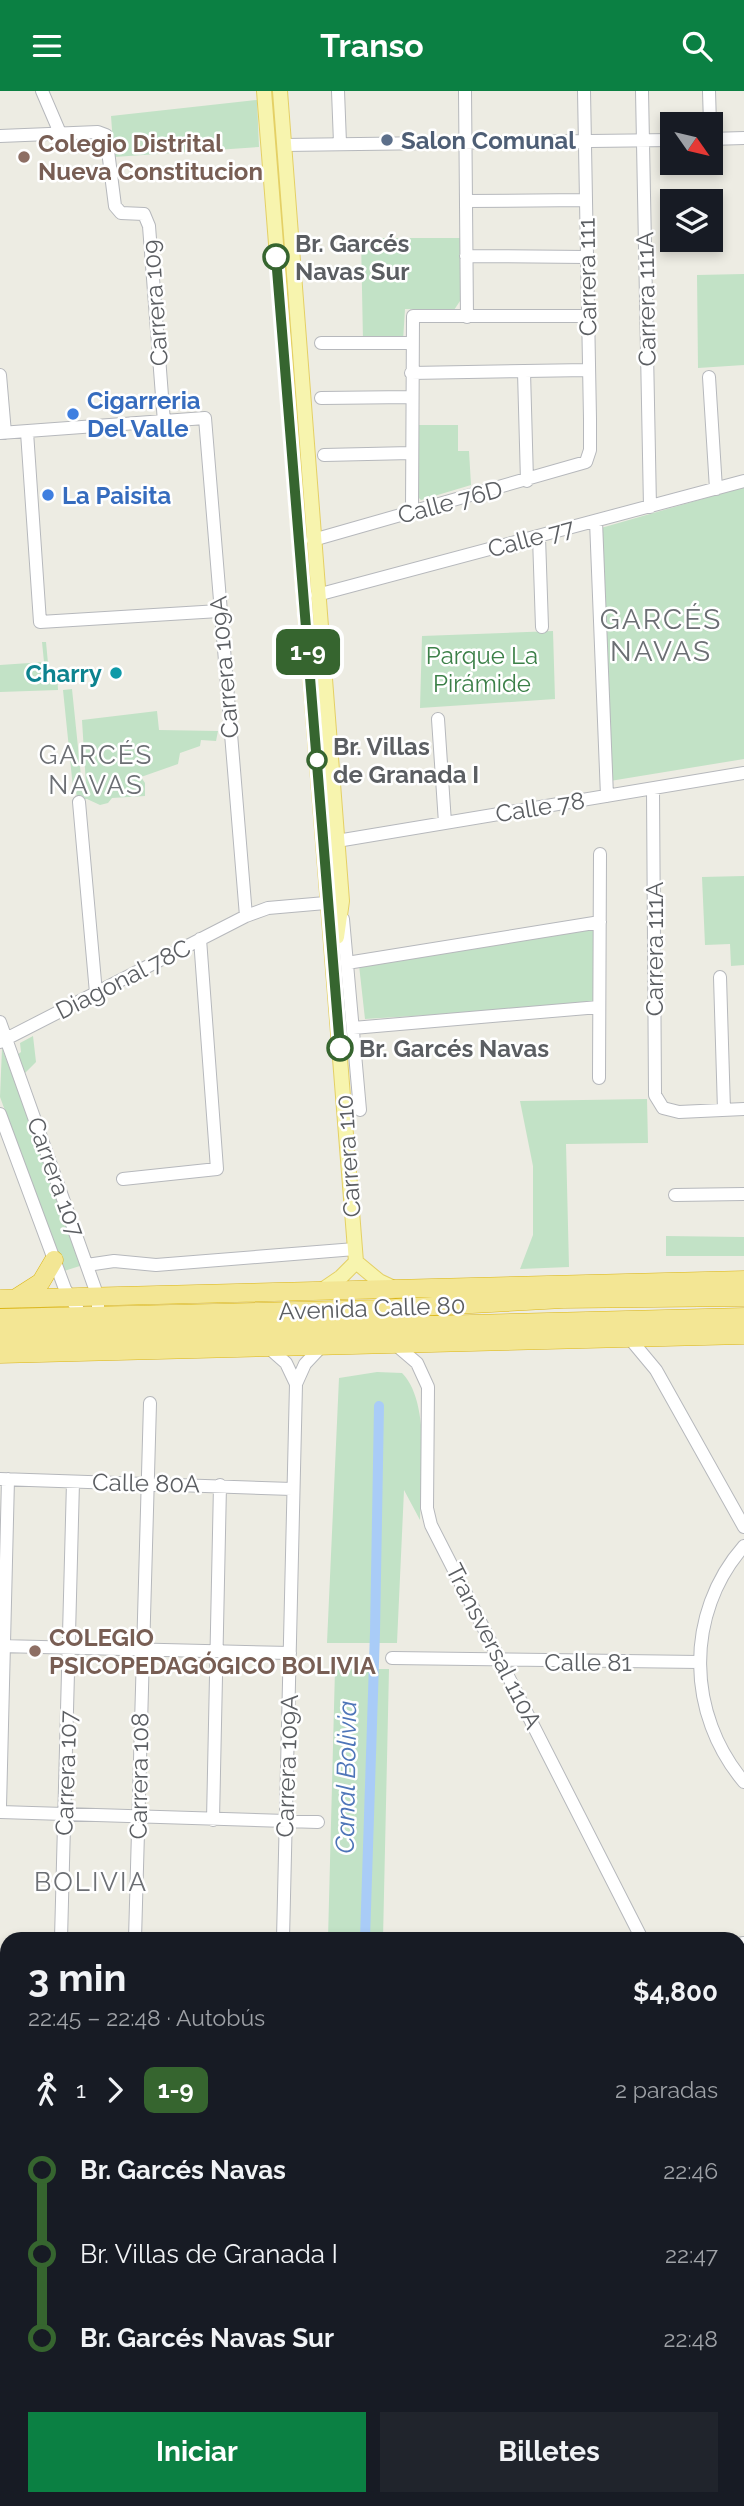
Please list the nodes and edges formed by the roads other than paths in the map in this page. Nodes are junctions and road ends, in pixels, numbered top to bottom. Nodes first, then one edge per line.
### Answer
1 (42, 91) edge
2 (264, 91) edge
3 (280, 91) edge
4 (338, 91) edge
5 (465, 91) edge
6 (584, 91) edge
7 (642, 91) edge
8 (709, 91) edge
9 (710, 112) edge
10 (60, 134) junction
11 (0, 137) edge
12 (744, 138) edge
13 (723, 139) edge
14 (642, 140) junction
15 (660, 140) edge
16 (340, 142) junction
17 (466, 142) junction
18 (584, 142) junction
19 (284, 145) junction
20 (585, 200) junction
21 (466, 201) junction
22 (466, 256) junction
23 (586, 257) junction
24 (587, 316) junction
25 (467, 317) junction
26 (321, 343) dead end
27 (411, 343) junction
28 (588, 370) junction
29 (524, 372) junction
30 (411, 373) junction
31 (0, 375) edge
32 (709, 377) dead end
33 (411, 397) junction
34 (321, 398) dead end
35 (164, 422) junction
36 (27, 432) junction
37 (3, 433) edge
38 (411, 453) junction
39 (324, 455) dead end
40 (586, 462) joint
41 (527, 481) junction
42 (744, 481) edge
43 (716, 489) junction
44 (650, 507) junction
45 (412, 512) junction
46 (596, 521) junction
47 (539, 537) junction
48 (313, 540) junction
49 (317, 595) junction
50 (219, 611) junction
51 (313, 622) junction
52 (542, 627) dead end
53 (438, 719) dead end
54 (744, 773) edge
55 (653, 789) junction
56 (607, 796) junction
57 (79, 802) dead end
58 (445, 823) junction
59 (337, 841) junction
60 (600, 854) dead end
61 (335, 902) junction
62 (246, 916) junction
63 (600, 922) junction
64 (200, 939) junction
65 (340, 964) junction
66 (720, 977) dead end
67 (96, 993) junction
68 (599, 1007) junction
69 (0, 1022) edge
70 (345, 1028) junction
71 (3, 1040) edge
72 (599, 1078) dead end
73 (744, 1109) edge
74 (360, 1110) dead end
75 (723, 1110) junction
76 (0, 1114) edge
77 (123, 1179) dead end
78 (744, 1193) edge
79 (675, 1195) dead end
80 (356, 1256) junction
81 (54, 1260) junction
82 (87, 1265) junction
83 (744, 1280) edge
84 (395, 1289) junction
85 (318, 1292) junction
86 (260, 1295) junction
87 (99, 1297) junction
88 (744, 1297) edge
89 (69, 1298) junction
90 (7, 1299) edge
91 (290, 1311) junction
92 (90, 1316) junction
93 (744, 1317) edge
94 (0, 1318) edge
95 (97, 1334) junction
96 (744, 1335) edge
97 (0, 1336) edge
98 (631, 1340) junction
99 (396, 1345) junction
100 (321, 1347) junction
101 (269, 1349) junction
102 (118, 1352) junction
103 (0, 1354) edge
104 (296, 1384) junction
105 (150, 1403) dead end
106 (4, 1479) edge
107 (73, 1482) junction
108 (147, 1482) junction
109 (220, 1485) junction
110 (292, 1489) junction
111 (744, 1527) edge
112 (744, 1546) edge
113 (2, 1646) edge
114 (69, 1647) junction
115 (142, 1649) junction
116 (216, 1651) junction
117 (290, 1653) junction
118 (392, 1658) dead end
119 (503, 1662) junction
120 (699, 1662) junction
121 (744, 1782) edge
122 (0, 1807) edge
123 (0, 1812) edge
124 (65, 1815) junction
125 (138, 1817) junction
126 (213, 1820) junction
127 (285, 1822) junction
128 (318, 1822) dead end
129 (61, 1932) edge
130 (135, 1932) edge
131 (283, 1932) edge
132 (638, 1932) edge

1 - 10 street
2 - 51 main road, Carrera 110
3 - 19 main road, Carrera 110
4 - 16 street
5 - 17 street
6 - 18 street, Carrera 111
7 - 14 street, Carrera 111A
8 - 9 street
10 - 11 street
10 - 35 street, Carrera 109
12 - 13 street
14 - 15 street
14 - 18 street
14 - 44 street, Carrera 111A
16 - 17 street
16 - 19 street
17 - 18 street
17 - 21 street
18 - 20 street, Carrera 111
19 - 48 main road, Carrera 110
20 - 21 street
20 - 23 street, Carrera 111
21 - 22 street
22 - 23 street
22 - 25 street
23 - 24 street, Carrera 111
24 - 25 street
24 - 28 street, Carrera 111
25 - 27 street
26 - 27 street
27 - 30 street
28 - 29 street
28 - 40 street, Carrera 111
29 - 30 street
29 - 41 street
30 - 33 street
31 - 37 street
32 - 43 street
33 - 34 street
33 - 38 street
35 - 36 street
35 - 50 street, Carrera 109A
36 - 37 street
36 - 50 street
38 - 39 street
38 - 45 street
40 - 41 street, Calle 76D
41 - 45 street, Calle 76D
42 - 43 street, Calle 77
43 - 44 street, Calle 77
44 - 46 street, Calle 77
45 - 48 street, Calle 76D
46 - 47 street, Calle 77
46 - 56 street
47 - 49 street, Calle 77
47 - 52 street
48 - 49 main road, Carrera 110
49 - 51 main road, Carrera 110
50 - 62 street, Carrera 109A
51 - 59 main road, Carrera 110
51 - 61 main road, Carrera 110
53 - 58 street
54 - 55 street, Calle 78
55 - 56 street, Calle 78
55 - 75 street, Carrera 111A
56 - 58 street, Calle 78
57 - 67 street
58 - 59 street, Calle 78
59 - 61 main road, Carrera 110
60 - 63 street
61 - 62 street, Diagonal 78C
61 - 65 main road, Carrera 110
62 - 64 street, Diagonal 78C
63 - 65 street
63 - 68 street
64 - 67 street, Diagonal 78C
64 - 77 street
65 - 70 main road, Carrera 110
66 - 75 street
67 - 71 street, Diagonal 78C
68 - 70 street
68 - 72 street
69 - 71 street, Carrera 107
70 - 74 street, Carrera 110
70 - 80 main road, Carrera 110
71 - 82 street, Carrera 107
73 - 75 street
76 - 81 street, Carrera 107
78 - 79 street
80 - 82 street
80 - 84 main road
80 - 85 main road
81 - 89 street, Carrera 107
81 - 90 highway
82 - 87 street, Carrera 107
83 - 84 highway, Avenida Calle 80
84 - 85 highway, Avenida Calle 80
85 - 86 highway, Avenida Calle 80
86 - 87 highway, Avenida Calle 80
86 - 91 highway
87 - 89 highway, Avenida Calle 80
87 - 92 street, Carrera 107
88 - 91 highway, Avenida Calle 80
89 - 90 highway, Avenida Calle 80
89 - 92 street, Carrera 107
91 - 92 highway, Avenida Calle 80
92 - 94 highway, Avenida Calle 80
92 - 95 street, Carrera 107
93 - 95 highway, Avenida Calle 80
95 - 97 highway, Avenida Calle 80
95 - 102 street
96 - 98 highway, Avenida Calle 80
98 - 99 highway, Avenida Calle 80
98 - 111 street
99 - 100 highway, Avenida Calle 80
99 - 119 street, Transversal 110A
100 - 101 highway, Avenida Calle 80
100 - 104 street, Carrera 109A
101 - 102 highway, Avenida Calle 80
101 - 104 street
102 - 103 highway, Avenida Calle 80
104 - 110 street, Carrera 109A
105 - 108 street, Carrera 108
106 - 107 street, Calle 80A
106 - 113 street
107 - 108 street, Calle 80A
107 - 114 street, Carrera 107
108 - 109 street, Calle 80A
108 - 115 street, Carrera 108
109 - 110 street, Calle 80A
109 - 116 street
110 - 117 street, Carrera 109A
112 - 120 street
113 - 114 street
113 - 122 street
114 - 115 street
114 - 124 street, Carrera 107
115 - 116 street
115 - 125 street, Carrera 108
116 - 117 street
116 - 126 street
117 - 127 street, Carrera 109A
118 - 119 street, Calle 81
119 - 120 street, Calle 81
119 - 132 street, Transversal 110A
120 - 121 street
123 - 124 street
124 - 125 street
124 - 129 street, Carrera 107
125 - 126 street
125 - 130 street, Carrera 108
126 - 127 street
127 - 128 street
127 - 131 street, Carrera 109A

